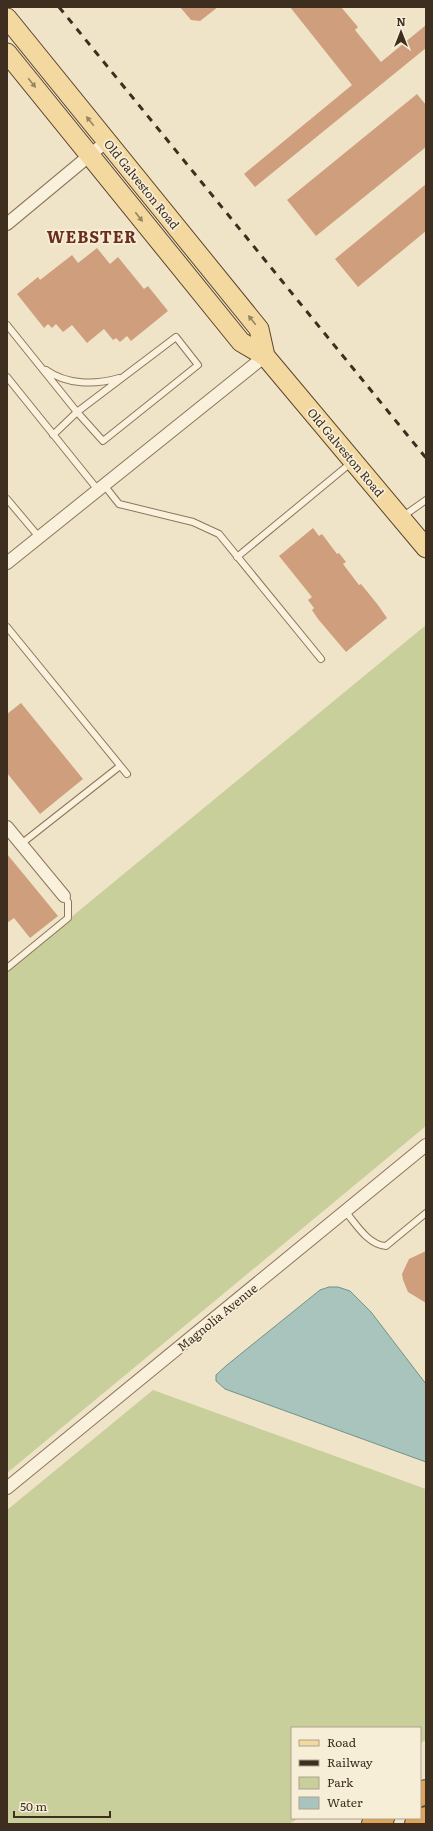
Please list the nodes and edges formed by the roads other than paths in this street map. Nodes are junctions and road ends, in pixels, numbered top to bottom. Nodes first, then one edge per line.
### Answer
1 (7, 18) edge
2 (7, 34) edge
3 (7, 53) edge
4 (46, 66) junction
5 (106, 141) junction
6 (93, 158) junction
7 (159, 206) junction
8 (7, 224) edge
9 (7, 325) edge
10 (266, 356) junction
11 (41, 367) junction
12 (125, 376) junction
13 (7, 377) edge
14 (77, 412) junction
15 (53, 434) junction
16 (353, 461) junction
17 (101, 488) junction
18 (7, 499) edge
19 (426, 500) edge
20 (401, 518) junction
21 (39, 537) junction
22 (426, 548) edge
23 (237, 557) junction
24 (7, 563) edge
25 (7, 627) edge
26 (321, 660) dead end
27 (120, 766) junction
28 (127, 774) dead end
29 (7, 827) edge
30 (21, 844) junction
31 (64, 896) joint
32 (7, 968) edge
33 (426, 1145) edge
34 (345, 1212) junction
35 (426, 1213) edge
36 (7, 1488) edge
37 (426, 1818) edge
38 (416, 1824) edge

1 - 4 main road, Old Galveston Road
2 - 4 main road
3 -> 6 main road, Old Galveston Road
5 -> 4 main road, Old Galveston Road
5 - 6 street
5 - 7 main road, Old Galveston Road
6 - 7 main road
6 - 8 street
6 -> 10 main road, Old Galveston Road
10 -> 7 main road, Old Galveston Road
9 - 11 lane
10 - 16 main road, Old Galveston Road
10 - 17 street
11 - 12 lane
11 - 14 lane
12 - 14 lane
12 - 14 lane
13 - 15 lane
14 - 15 lane
15 - 17 lane
16 - 20 main road, Old Galveston Road
16 - 23 lane
17 - 21 street
17 - 23 lane
18 - 21 lane
19 - 20 lane
20 - 22 main road, Old Galveston Road
21 - 24 street
23 - 26 lane
25 - 27 lane
27 - 28 lane
27 - 30 lane
29 - 30 street
30 - 31 street
31 - 32 lane
33 - 34 street, Magnolia Avenue
34 - 35 lane
34 - 36 street, Magnolia Avenue
37 - 38 highway

